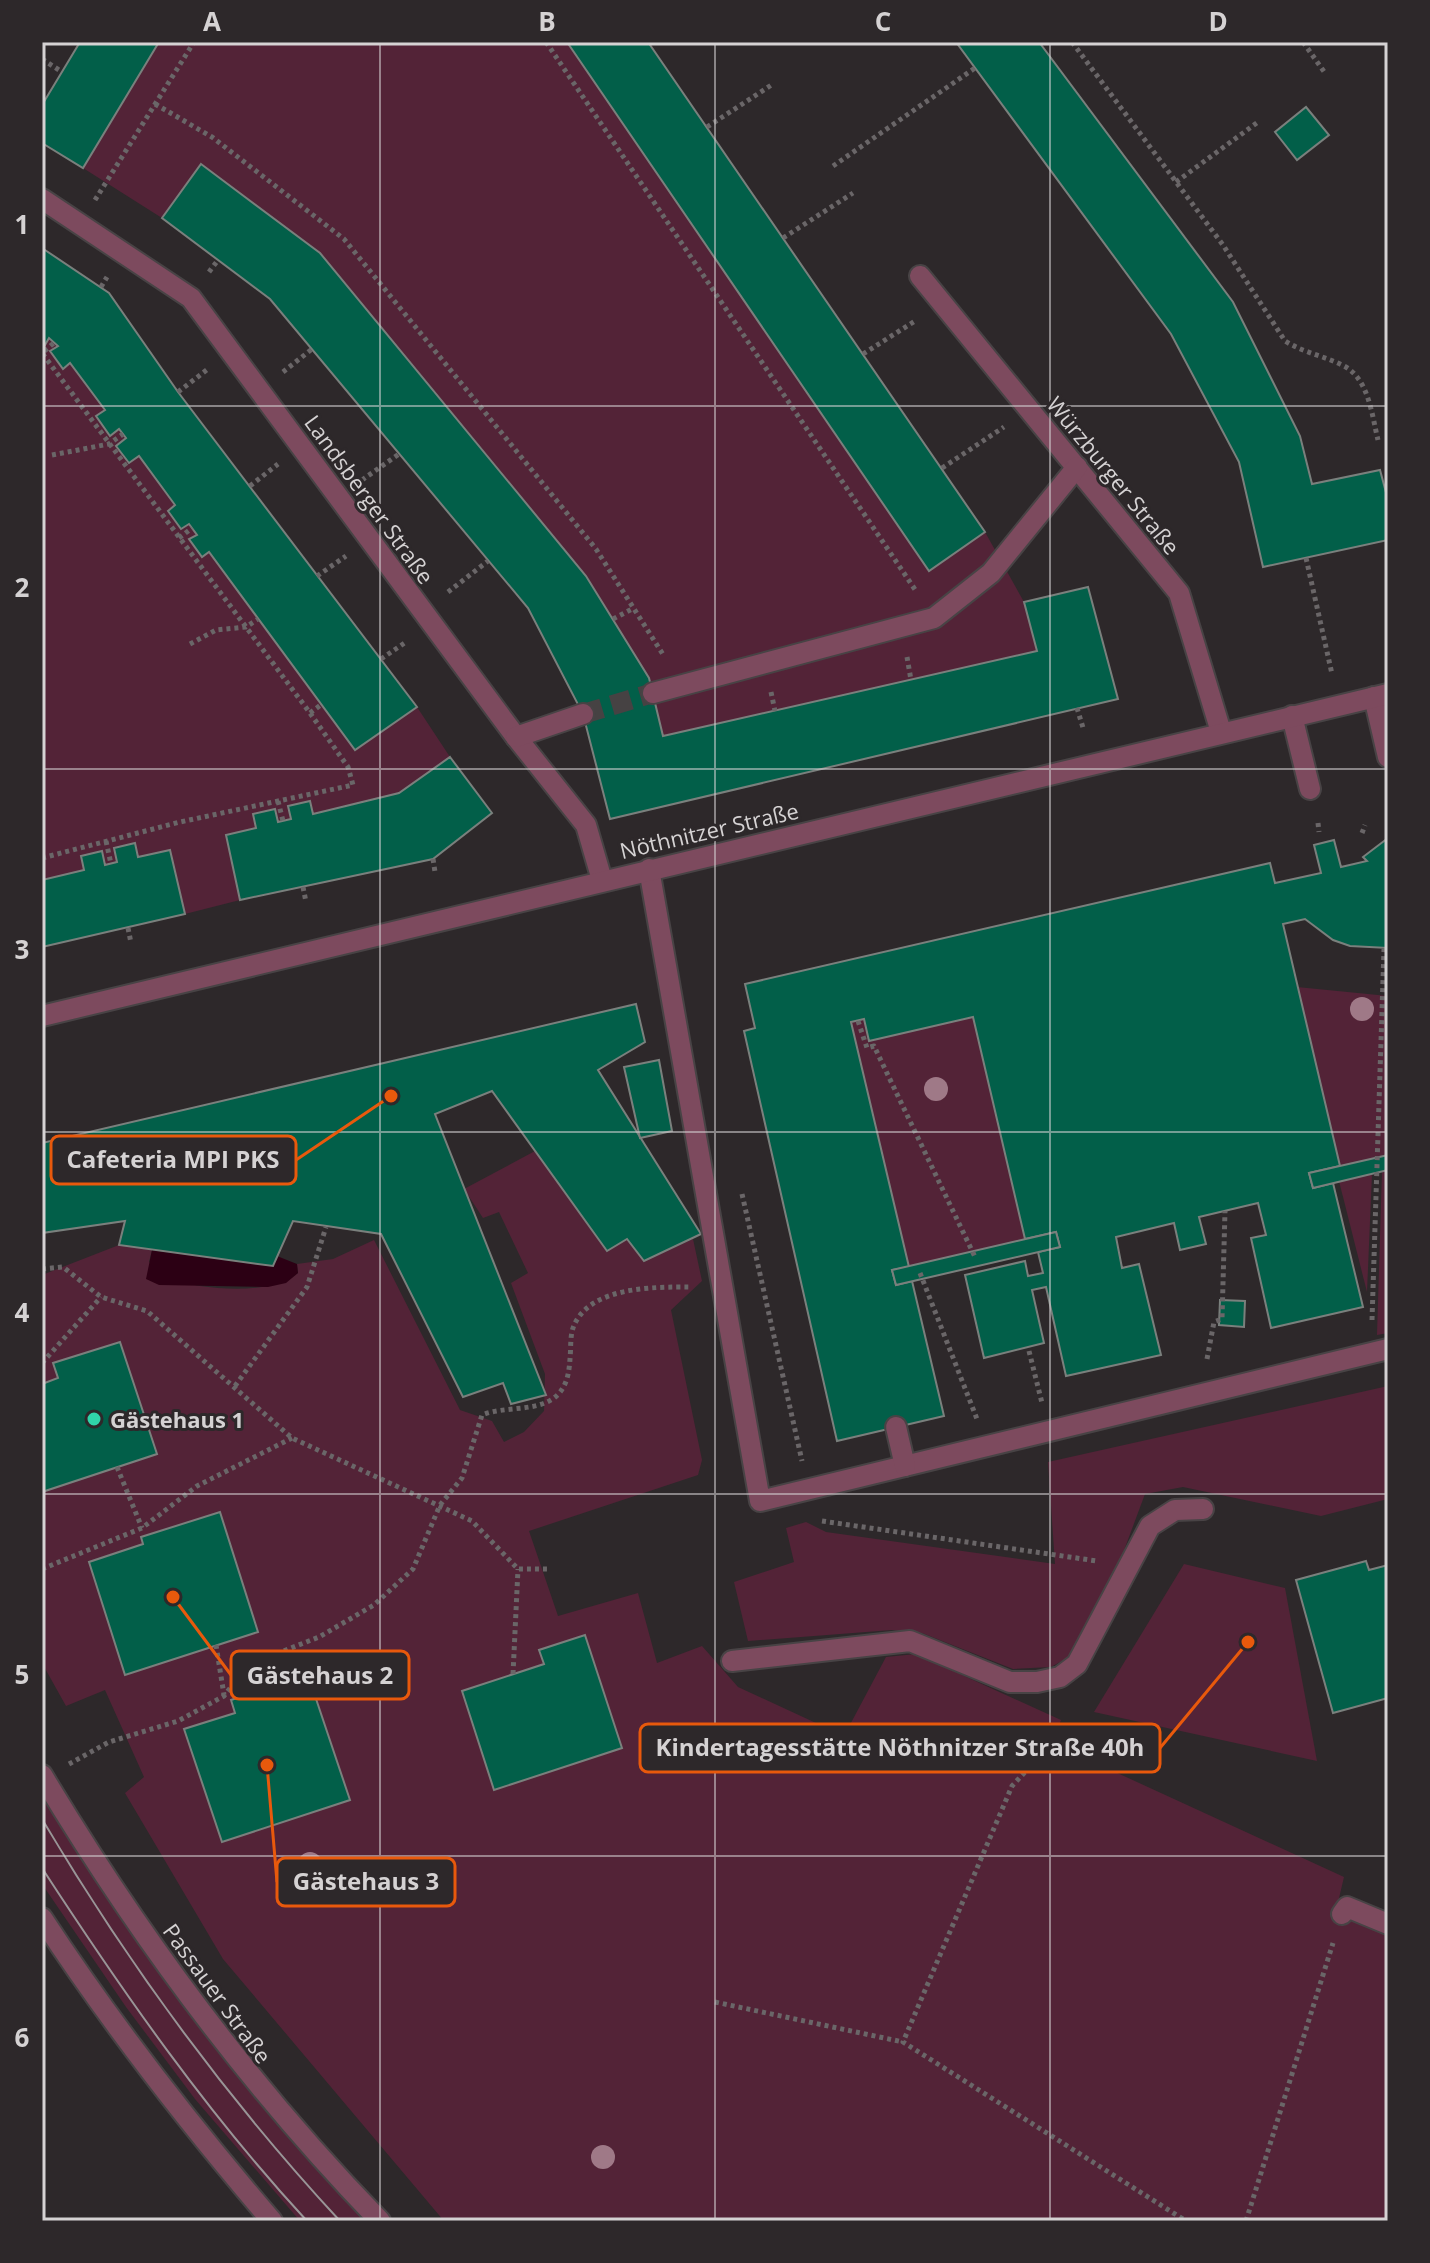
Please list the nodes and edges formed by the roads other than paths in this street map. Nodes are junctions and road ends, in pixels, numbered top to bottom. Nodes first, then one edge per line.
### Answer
1 (42, 199) edge
2 (920, 276) dead end
3 (1077, 467) junction
4 (653, 693) tunnel mouth
5 (1381, 695) edge
6 (583, 714) tunnel mouth
7 (1292, 716) junction
8 (1221, 732) junction
9 (516, 737) junction
10 (1388, 757) edge
11 (1310, 789) dead end
12 (649, 869) junction
13 (602, 880) junction
14 (42, 1016) edge
15 (1379, 1351) edge
16 (896, 1427) dead end
17 (905, 1466) junction
18 (1203, 1509) dead end
19 (732, 1661) dead end
20 (43, 1776) edge
21 (1342, 1914) road end
22 (42, 1918) edge
23 (1388, 1924) edge
24 (272, 2221) edge
25 (380, 2221) edge

1 - 9 street, Landsberger Straße
2 - 3 street, Würzburger Straße
3 - 4 street
3 - 8 street, Würzburger Straße
5 - 7 street, Nöthnitzer Straße
5 - 10 street
6 - 9 street
7 - 8 street, Nöthnitzer Straße
7 - 11 street
8 - 12 street, Nöthnitzer Straße
9 - 13 street, Landsberger Straße
12 - 13 street, Nöthnitzer Straße
12 - 17 street
13 - 14 street, Nöthnitzer Straße
15 - 17 street
16 - 17 street
18 - 19 street
20 - 25 street, Passauer Straße
21 - 23 street
22 - 24 street

